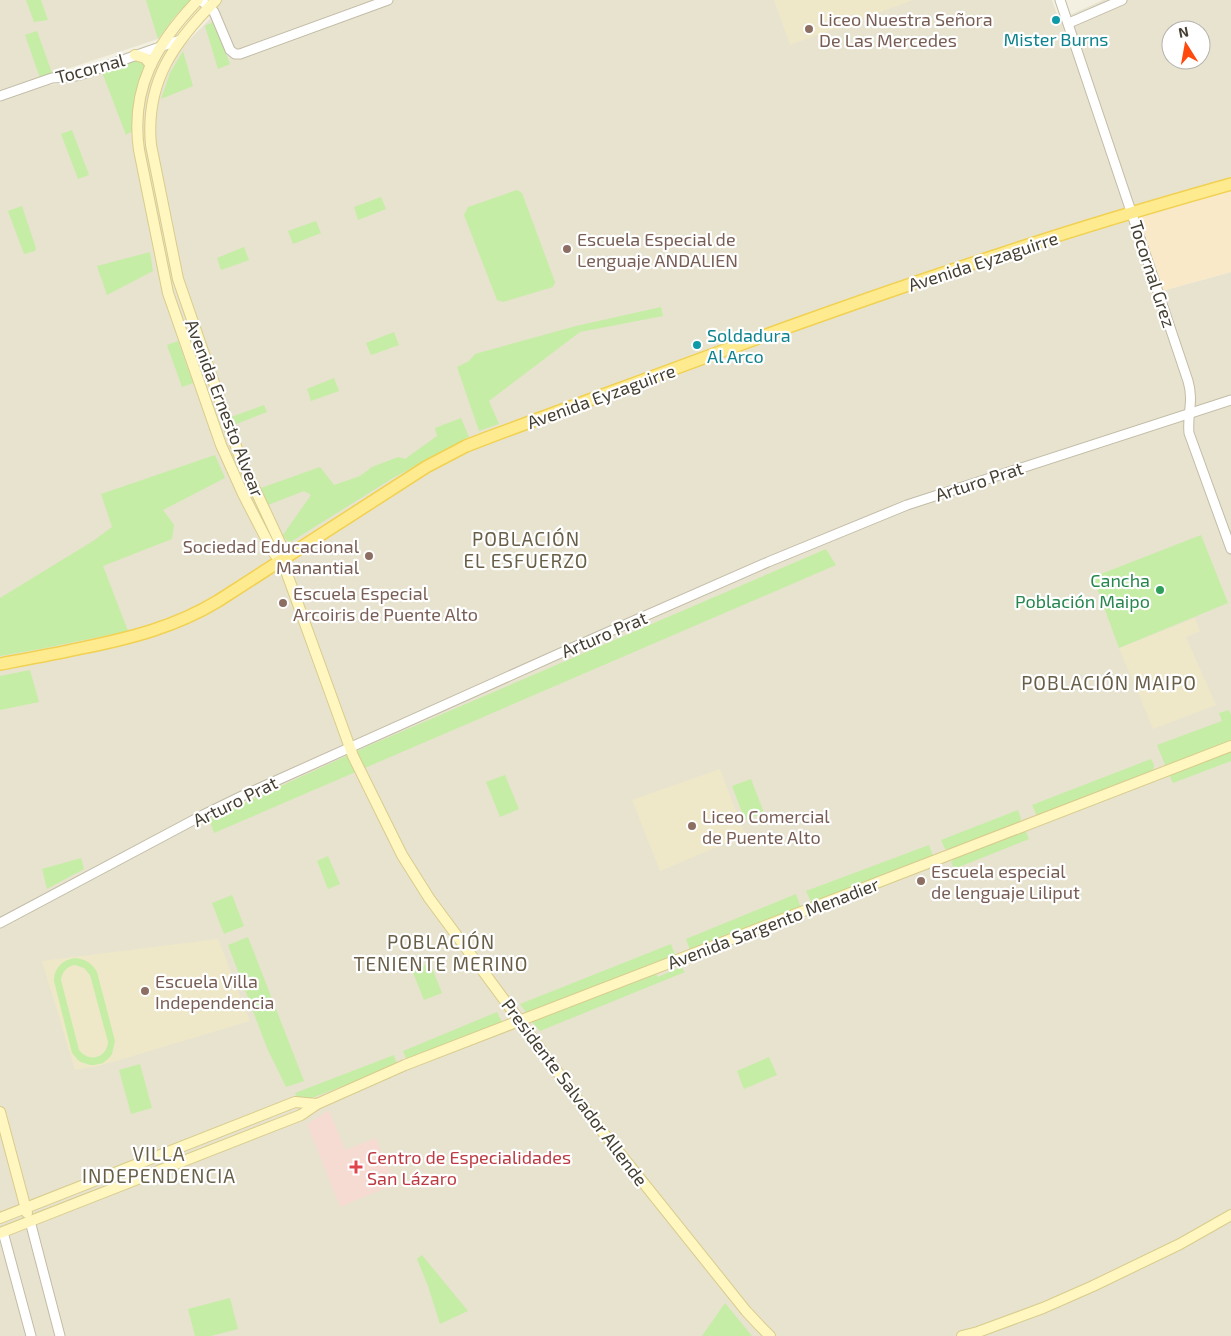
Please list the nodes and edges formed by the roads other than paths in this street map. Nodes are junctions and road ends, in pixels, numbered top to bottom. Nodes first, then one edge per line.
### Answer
1 (199, 0) edge
2 (388, 0) edge
3 (1060, 0) edge
4 (1122, 0) edge
5 (213, 3) edge
6 (1069, 23) junction
7 (180, 40) junction
8 (160, 47) junction
9 (135, 55) junction
10 (150, 65) junction
11 (0, 96) edge
12 (1231, 184) edge
13 (1133, 212) junction
14 (1231, 400) edge
15 (1190, 413) junction
16 (1231, 549) edge
17 (282, 560) junction
18 (0, 664) edge
19 (1231, 746) edge
20 (351, 748) junction
21 (0, 923) edge
22 (520, 1021) junction
23 (317, 1104) junction
24 (0, 1112) edge
25 (26, 1208) junction
26 (1231, 1215) edge
27 (0, 1218) edge
28 (30, 1221) junction
29 (2, 1232) edge
30 (31, 1336) edge
31 (60, 1336) edge
32 (770, 1336) edge
33 (962, 1336) edge

1 - 5 street
1 - 8 main road, Avenida Ernesto Alvear
2 - 5 street
3 - 6 street, Tocornal Grez
4 - 6 street
5 - 7 main road, Avenida Ernesto Alvear
6 - 13 street, Tocornal Grez
7 - 8 street, Tocornal
7 - 17 main road, Avenida Ernesto Alvear
8 - 9 street, Tocornal
8 - 10 main road, Avenida Ernesto Alvear
9 - 10 main road
9 - 11 street, Tocornal
10 - 17 main road, Avenida Ernesto Alvear
12 - 13 main road, Avenida Eyzaguirre
13 - 15 street, Tocornal Grez
13 - 17 main road, Avenida Eyzaguirre
14 - 15 street, Arturo Prat
15 - 16 street, Tocornal Grez
15 - 20 street, Arturo Prat
17 - 18 main road, Avenida Eyzaguirre
17 - 20 main road, Presidente Salvador Allende
19 - 22 main road, Avenida Sargento Menadier
20 - 21 street, Arturo Prat
20 - 22 main road, Presidente Salvador Allende
22 - 23 main road, Avenida Sargento Menadier
22 - 32 main road, Presidente Salvador Allende
23 - 25 main road, Avenida Sargento Menadier
23 - 28 main road, Avenida Sargento Menadier
24 - 25 main road
25 - 27 main road, Avenida Sargento Menadier
25 - 28 main road
26 - 33 main road
27 - 29 main road
28 - 29 main road, Avenida Sargento Menadier
28 - 31 street
29 - 30 street

